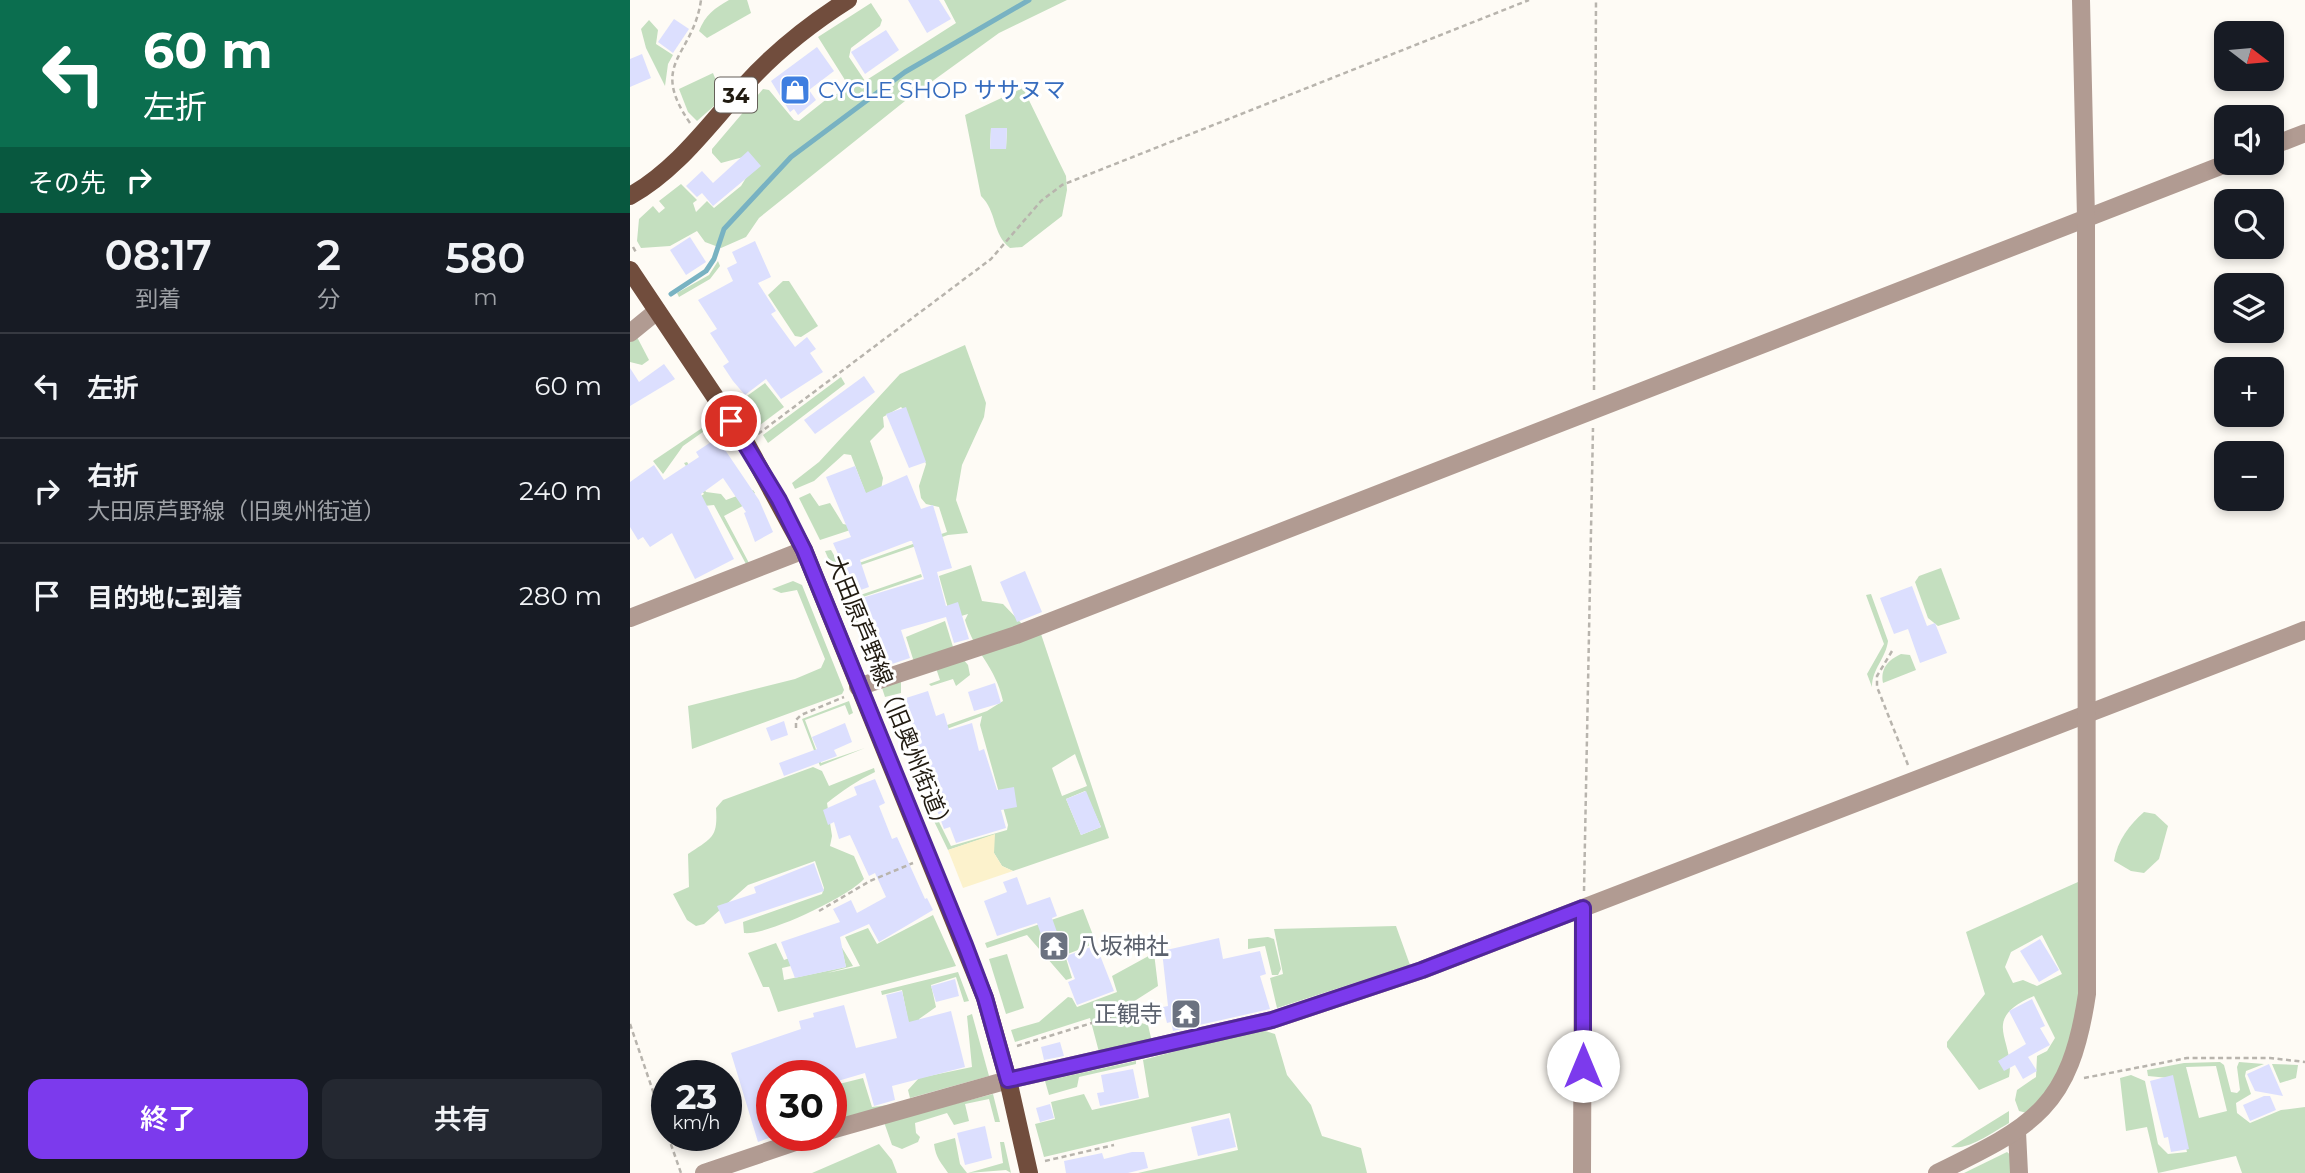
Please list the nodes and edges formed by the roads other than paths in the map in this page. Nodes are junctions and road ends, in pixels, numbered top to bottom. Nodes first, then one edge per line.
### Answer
1 (848, 0) edge
2 (2081, 0) edge
3 (2305, 133) edge
4 (2284, 141) edge
5 (2214, 168) edge
6 (630, 196) edge
7 (2086, 218) junction
8 (630, 270) edge
9 (657, 311) junction
10 (630, 333) edge
11 (804, 550) junction
12 (630, 618) edge
13 (2305, 630) edge
14 (859, 689) junction
15 (2084, 717) junction
16 (1583, 908) junction
17 (1008, 1080) junction
18 (847, 1125) edge
19 (2017, 1132) junction
20 (769, 1151) edge
21 (1028, 1169) edge
22 (1941, 1171) edge
23 (704, 1173) edge
24 (1582, 1173) edge
25 (2019, 1173) edge

1 - 6 main road, 34
2 - 7 street
3 - 4 street
5 - 7 street
7 - 14 street
7 - 15 street
8 - 9 main road, 大田原芦野線（旧奥州街道）
9 - 10 street
9 - 11 main road, 大田原芦野線（旧奥州街道）
11 - 12 street
11 - 14 main road, 大田原芦野線（旧奥州街道）
13 - 15 street
14 - 17 main road, 大田原芦野線（旧奥州街道）
15 - 16 street
15 - 19 street
16 - 17 street
16 - 24 street
17 - 18 street
17 - 21 main road, 大田原芦野線（旧奥州街道）
19 - 22 street
19 - 25 street
20 - 23 street

